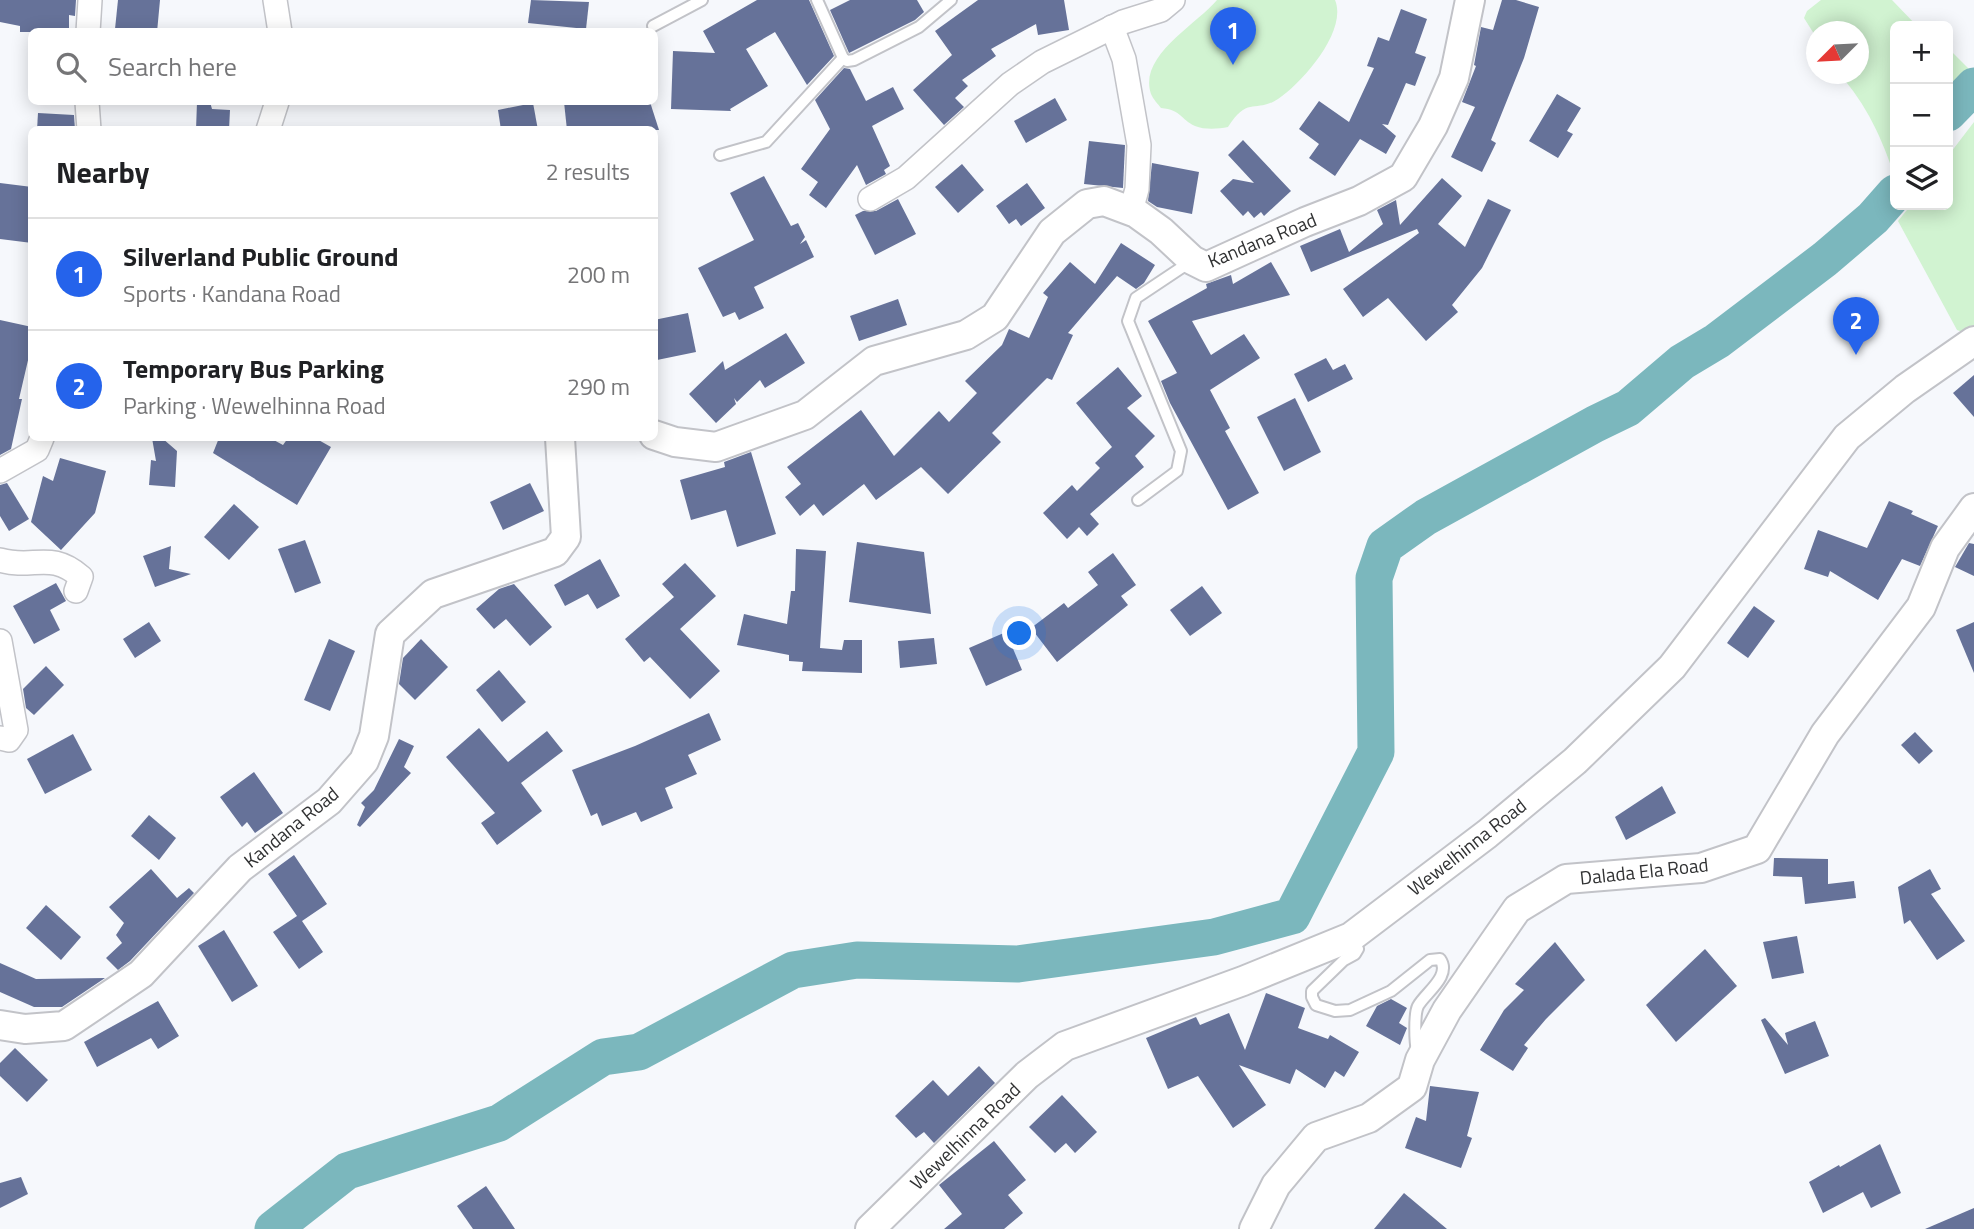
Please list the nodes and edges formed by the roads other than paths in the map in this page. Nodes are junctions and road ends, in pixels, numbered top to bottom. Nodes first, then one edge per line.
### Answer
1 (90, 0) edge
2 (275, 0) edge
3 (702, 0) edge
4 (817, 0) edge
5 (951, 0) edge
6 (1173, 0) edge
7 (1470, 0) edge
8 (653, 26) dead end
9 (1112, 27) junction
10 (88, 28) edge
11 (279, 28) edge
12 (843, 58) junction
13 (87, 105) edge
14 (276, 105) edge
15 (89, 126) edge
16 (269, 126) edge
17 (720, 155) dead end
18 (870, 199) dead end
19 (1131, 211) junction
20 (1192, 260) junction
21 (1974, 341) edge
22 (658, 436) edge
23 (41, 441) edge
24 (559, 441) edge
25 (0, 471) edge
26 (1138, 500) dead end
27 (1974, 508) edge
28 (0, 560) edge
29 (76, 591) dead end
30 (0, 641) edge
31 (0, 738) edge
32 (1350, 937) junction
33 (0, 1025) edge
34 (1420, 1060) junction
35 (870, 1229) edge
36 (1254, 1229) edge

1 - 10 street
2 - 11 street
3 - 8 lane
4 - 12 lane
5 - 12 lane
6 - 9 street
7 - 20 street, Kandana Road
9 - 18 street
9 - 19 street
12 - 17 lane
13 - 15 street
14 - 16 street
19 - 20 street, Kandana Road
19 - 22 street, Kandana Road
20 - 26 lane
21 - 32 street, Wewelhinna Road
23 - 25 street
24 - 33 street, Kandana Road
27 - 34 street, Dalada Ela Road
28 - 29 street
30 - 31 street
32 - 34 lane
32 - 35 street, Wewelhinna Road
34 - 36 street, Dalada Ela Road

